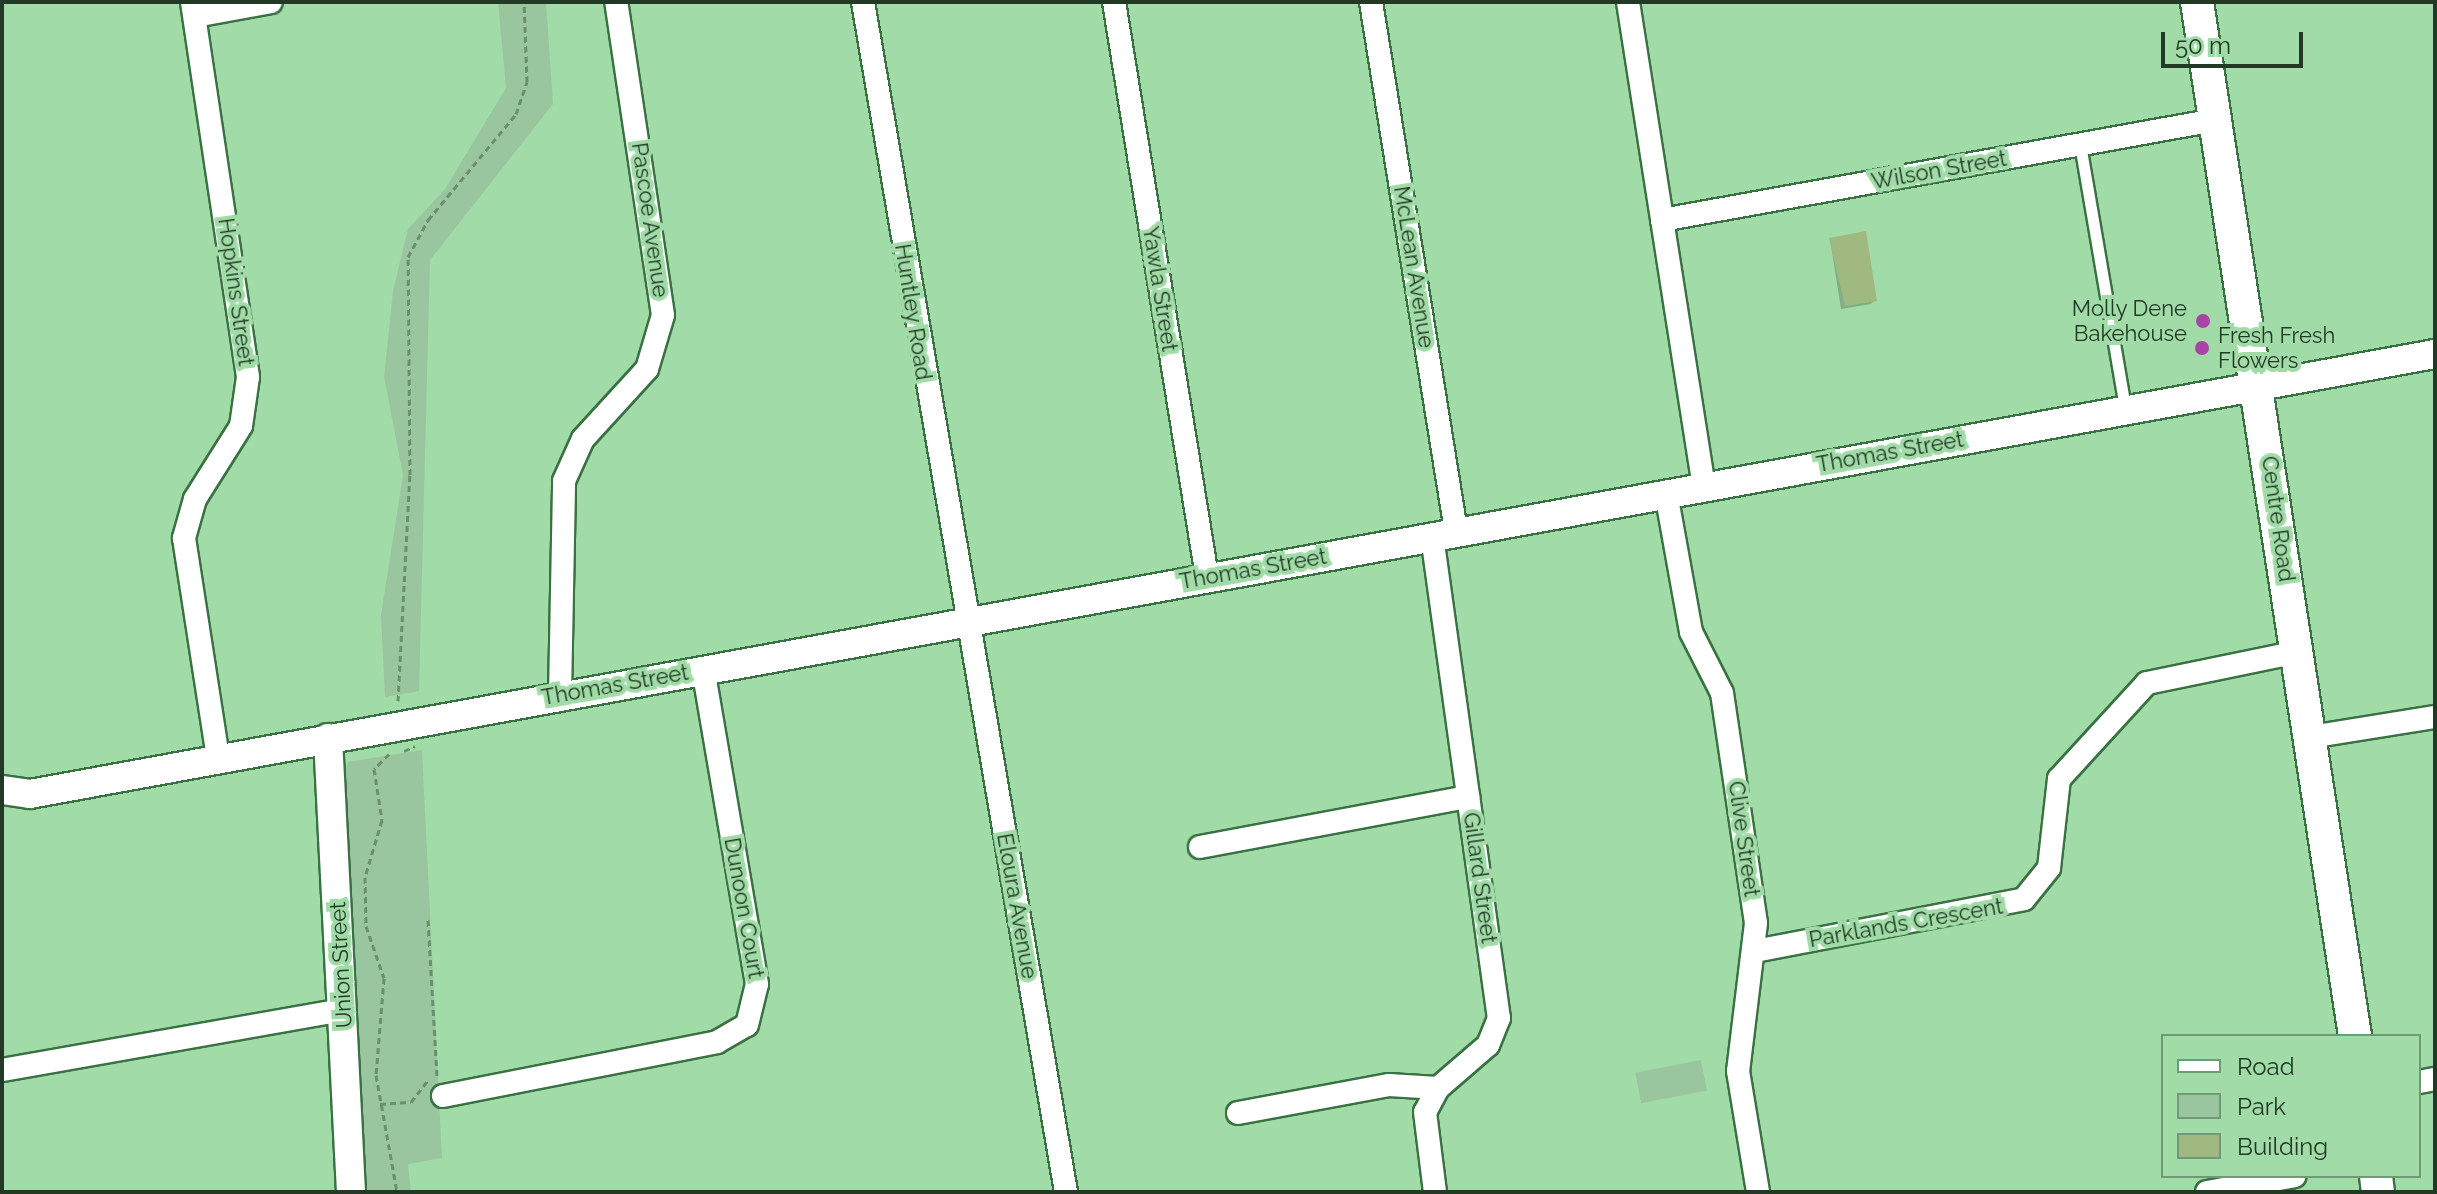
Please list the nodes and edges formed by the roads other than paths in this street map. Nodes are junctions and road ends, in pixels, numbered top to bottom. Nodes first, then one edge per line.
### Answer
1 (271, 2) edge
2 (616, 2) edge
3 (863, 2) edge
4 (1114, 2) edge
5 (1371, 2) edge
6 (1628, 2) edge
7 (2197, 2) edge
8 (194, 9) edge
9 (2215, 120) junction
10 (2080, 144) junction
11 (1662, 220) junction
12 (2435, 354) edge
13 (2258, 384) junction
14 (2125, 408) junction
15 (1704, 486) junction
16 (1666, 493) junction
17 (1444, 534) junction
18 (1207, 577) junction
19 (966, 621) junction
20 (2298, 652) junction
21 (703, 669) junction
22 (560, 695) junction
23 (2435, 717) edge
24 (2310, 737) junction
25 (328, 738) junction
26 (218, 757) junction
27 (2, 768) edge
28 (70, 782) junction
29 (2, 790) edge
30 (1468, 797) junction
31 (1200, 847) dead end
32 (1755, 951) junction
33 (344, 1010) junction
34 (2355, 1034) edge
35 (2, 1070) edge
36 (1438, 1088) junction
37 (443, 1096) dead end
38 (1238, 1113) dead end
39 (2284, 1178) edge
40 (351, 1192) edge
41 (1066, 1192) edge
42 (1435, 1192) edge
43 (1758, 1192) edge
44 (2207, 1192) edge

1 - 8 street
2 - 22 street, Pascoe Avenue
3 - 19 street, Huntley Road
4 - 18 street, Yawla Street
5 - 17 street, McLean Avenue
6 - 11 street
7 - 9 main road, Centre Road
8 - 26 street, Hopkins Street
9 - 10 street, Wilson Street
9 - 13 main road, Centre Road
10 - 11 street, Wilson Street
10 - 14 lane
11 - 15 street
12 - 13 street, Thomas Street
13 - 14 street, Thomas Street
13 - 20 main road, Centre Road
14 - 15 street, Thomas Street
15 - 16 street, Thomas Street
16 - 17 street, Thomas Street
16 - 32 street, Clive Street
17 - 18 street, Thomas Street
17 - 30 street, Gillard Street
18 - 19 street, Thomas Street
19 - 21 street, Thomas Street
19 - 41 street, Eloura Avenue
20 - 24 main road, Centre Road
20 - 32 street, Parklands Crescent
21 - 22 street, Thomas Street
21 - 37 street, Dunoon Court
22 - 25 street, Thomas Street
23 - 24 street
24 - 34 main road, Centre Road
25 - 26 street, Thomas Street
25 - 33 street, Union Street
26 - 28 street, Thomas Street
27 - 28 street, Thomas Street
28 - 29 street, Thomas Street
30 - 31 street
30 - 36 street, Gillard Street
32 - 43 street, Clive Street
33 - 35 street
33 - 40 street, Union Street
36 - 38 street
36 - 42 street
39 - 44 street

